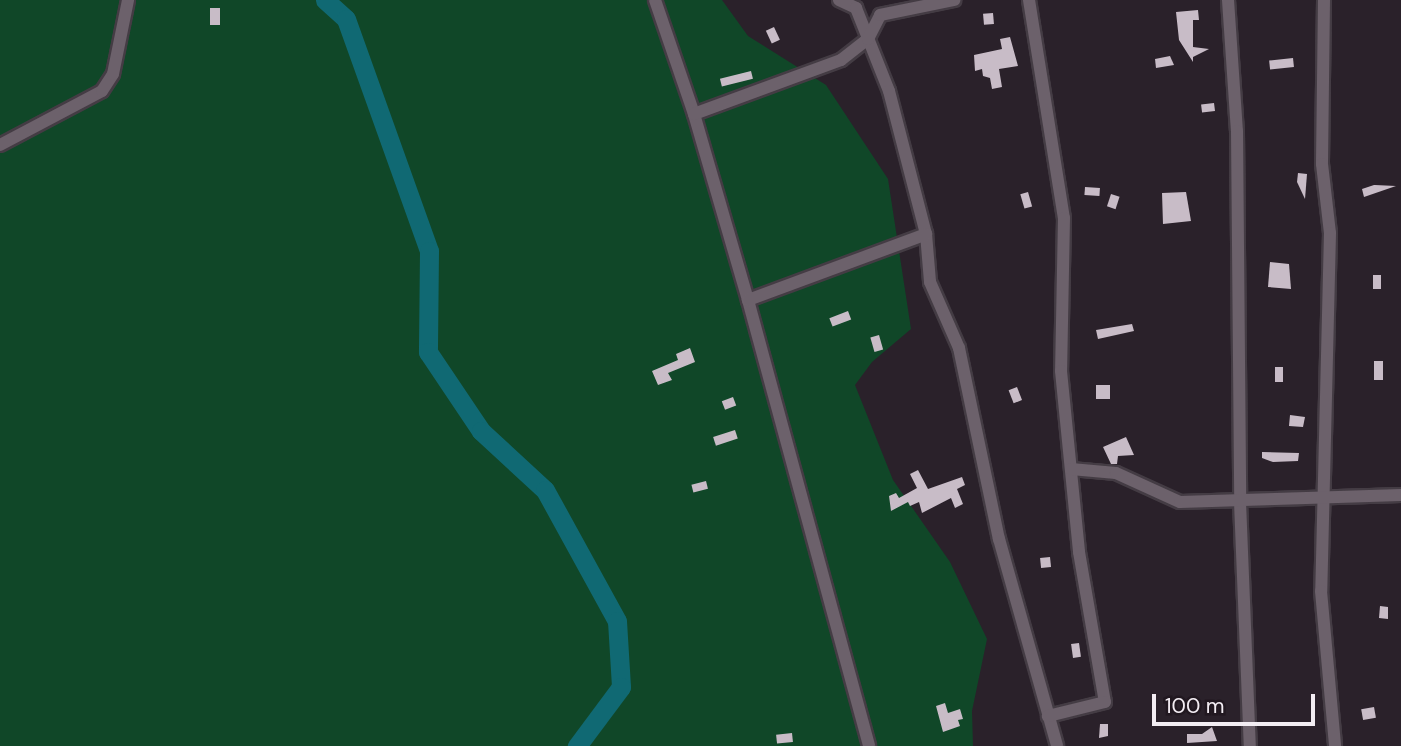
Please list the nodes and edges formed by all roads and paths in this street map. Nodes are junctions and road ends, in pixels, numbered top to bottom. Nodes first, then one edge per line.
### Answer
1 (128, 0) edge
2 (655, 0) edge
3 (839, 0) edge
4 (954, 0) edge
5 (1029, 0) edge
6 (1228, 0) edge
7 (1324, 0) edge
8 (868, 39) junction
9 (694, 114) junction
10 (0, 145) edge
11 (926, 234) junction
12 (747, 300) junction
13 (1071, 469) junction
14 (1401, 495) edge
15 (1320, 496) junction
16 (1240, 502) junction
17 (1048, 716) junction
18 (869, 746) edge
19 (1057, 746) edge
20 (1250, 746) edge
21 (1335, 746) edge

1 - 10 street
2 - 9 street
3 - 8 street
4 - 8 street
5 - 13 street
6 - 16 street
7 - 15 street
8 - 9 street
8 - 11 street
9 - 12 street
11 - 12 street
11 - 17 street
12 - 18 street
13 - 16 street
13 - 17 street
14 - 15 street
15 - 16 street
15 - 21 street
16 - 20 street
17 - 19 street

